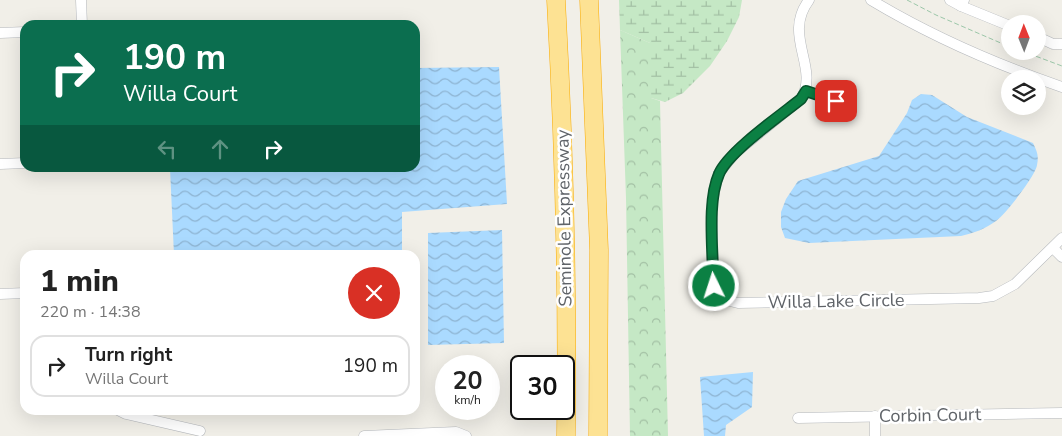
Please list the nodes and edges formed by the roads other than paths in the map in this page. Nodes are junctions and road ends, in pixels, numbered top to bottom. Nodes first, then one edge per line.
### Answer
1 (81, 0) edge
2 (556, 0) edge
3 (589, 0) edge
4 (809, 0) edge
5 (870, 0) edge
6 (950, 0) edge
7 (962, 3) edge
8 (82, 20) edge
9 (1001, 22) edge
10 (20, 32) edge
11 (0, 33) edge
12 (1046, 41) edge
13 (1062, 44) edge
14 (1062, 87) edge
15 (806, 91) junction
16 (836, 101) dead end
17 (20, 163) edge
18 (0, 164) edge
19 (1062, 238) edge
20 (1053, 248) junction
21 (1062, 257) edge
22 (20, 293) edge
23 (0, 294) edge
24 (1062, 412) edge
25 (130, 415) edge
26 (874, 416) junction
27 (798, 418) dead end
28 (200, 431) dead end
29 (364, 436) edge
30 (466, 436) edge
31 (566, 436) edge
32 (598, 436) edge
33 (875, 436) edge

1 - 8 street
2 - 31 highway, Seminole Expressway
3 - 32 highway, Seminole Expressway
4 - 15 street
5 - 14 street
6 - 7 street
7 - 9 street
10 - 11 street
12 - 13 street
15 - 16 street
15 - 20 street, Willa Lake Circle
17 - 18 street
19 - 20 street, Willa Lake Circle
20 - 21 street
22 - 23 street
24 - 26 street, Corbin Court
25 - 28 street
26 - 27 street, Corbin Court
26 - 33 street
29 - 30 street

